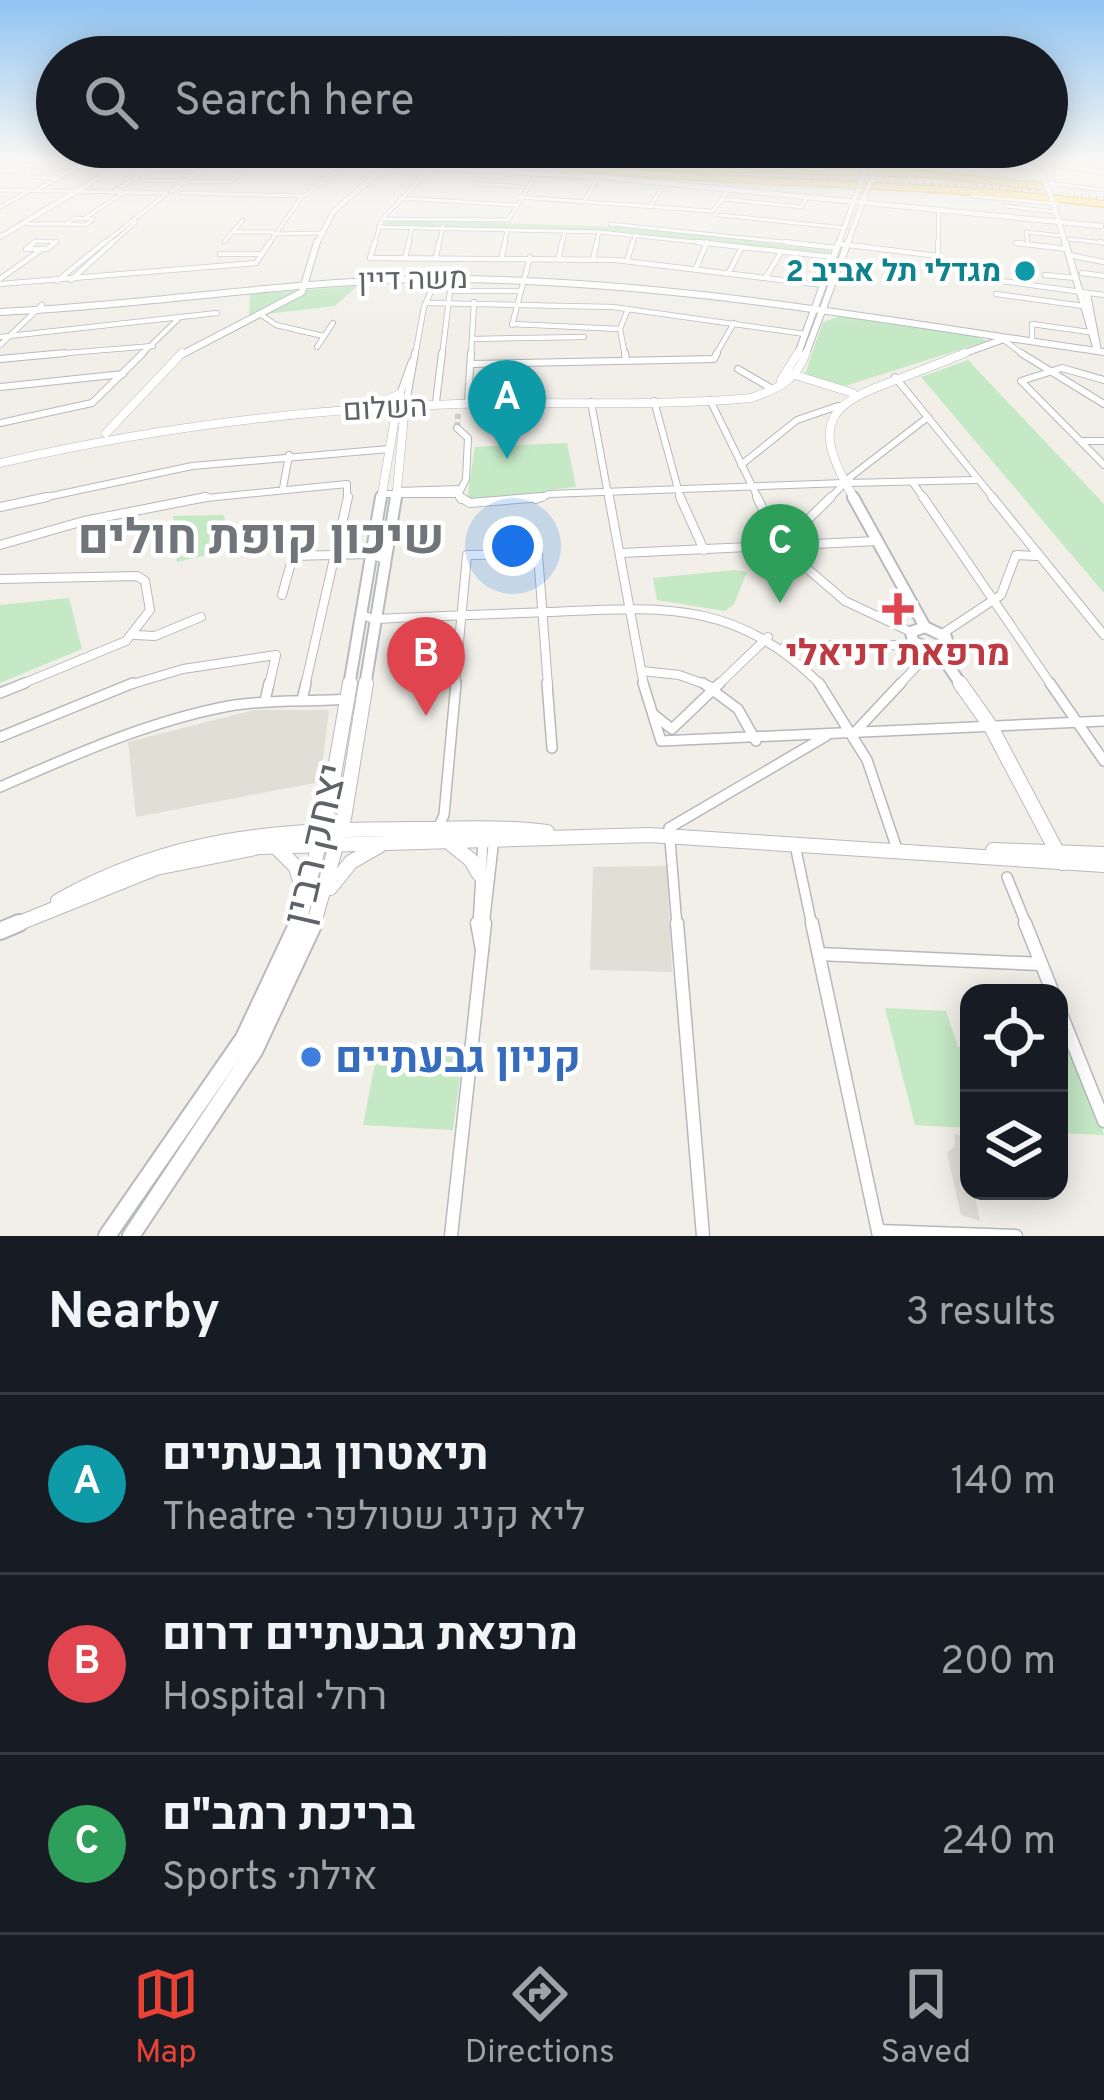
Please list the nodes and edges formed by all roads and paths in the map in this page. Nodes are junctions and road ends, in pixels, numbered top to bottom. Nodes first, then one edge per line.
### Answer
1 (38, 216) edge
2 (88, 216) edge
3 (143, 216) edge
4 (144, 216) edge
5 (288, 216) edge
6 (334, 216) edge
7 (337, 216) edge
8 (385, 216) edge
9 (510, 216) edge
10 (737, 216) edge
11 (851, 216) edge
12 (853, 216) edge
13 (940, 216) edge
14 (991, 216) edge
15 (1059, 216) edge
16 (382, 219) junction
17 (243, 220) dead end
18 (28, 222) junction
19 (1061, 222) junction
20 (621, 225) dead end
21 (412, 226) junction
22 (443, 226) junction
23 (1102, 226) edge
24 (378, 227) junction
25 (845, 228) junction
26 (507, 230) junction
27 (565, 231) junction
28 (233, 232) junction
29 (599, 232) junction
30 (273, 233) junction
31 (320, 233) junction
32 (636, 235) junction
33 (0, 238) edge
34 (1066, 238) junction
35 (224, 242) dead end
36 (707, 242) junction
37 (1016, 243) dead end
38 (1104, 243) edge
39 (1028, 244) junction
40 (841, 245) junction
41 (742, 246) junction
42 (42, 249) dead end
43 (781, 251) junction
44 (220, 254) dead end
45 (260, 254) junction
46 (1071, 254) junction
47 (502, 256) junction
48 (436, 257) junction
49 (530, 257) junction
50 (559, 257) junction
51 (833, 257) junction
52 (405, 258) junction
53 (593, 259) junction
54 (627, 261) junction
55 (1104, 262) edge
56 (696, 268) junction
57 (729, 272) junction
58 (1045, 274) dead end
59 (1079, 276) junction
60 (1104, 276) edge
61 (766, 277) junction
62 (523, 279) junction
63 (994, 280) dead end
64 (70, 281) junction
65 (0, 282) edge
66 (56, 282) junction
67 (310, 282) junction
68 (823, 285) junction
69 (433, 287) dead end
70 (278, 288) junction
71 (520, 291) junction
72 (1083, 292) junction
73 (996, 294) dead end
74 (1104, 295) edge
75 (294, 298) junction
76 (448, 302) junction
77 (474, 302) junction
78 (518, 302) junction
79 (428, 303) junction
80 (794, 306) junction
81 (39, 308) junction
82 (1086, 308) junction
83 (0, 309) edge
84 (628, 309) junction
85 (819, 310) junction
86 (1104, 311) edge
87 (217, 313) dead end
88 (263, 316) junction
89 (179, 319) junction
90 (333, 323) dead end
91 (734, 323) junction
92 (512, 324) junction
93 (620, 329) junction
94 (1089, 332) junction
95 (805, 334) junction
96 (323, 335) junction
97 (9, 336) junction
98 (0, 337) edge
99 (512, 337) junction
100 (584, 337) dead end
101 (1000, 337) junction
102 (472, 339) junction
103 (1032, 340) junction
104 (0, 345) edge
105 (153, 346) junction
106 (317, 347) dead end
107 (1100, 350) edge
108 (0, 359) edge
109 (626, 360) junction
110 (470, 364) junction
111 (738, 369) dead end
112 (1042, 371) junction
113 (795, 372) junction
114 (123, 374) junction
115 (895, 377) junction
116 (1104, 380) edge
117 (0, 387) edge
118 (769, 387) junction
119 (853, 393) junction
120 (710, 400) junction
121 (654, 401) junction
122 (1101, 401) edge
123 (591, 402) junction
124 (401, 403) junction
125 (469, 403) junction
126 (431, 404) junction
127 (838, 406) junction
128 (458, 413) tunnel mouth
129 (928, 417) junction
130 (403, 418) junction
131 (0, 423) edge
132 (457, 428) tunnel mouth
133 (110, 435) junction
134 (1104, 441) edge
135 (1081, 442) junction
136 (389, 449) junction
137 (289, 455) junction
138 (0, 460) edge
139 (741, 465) junction
140 (1104, 465) edge
141 (977, 480) junction
142 (846, 483) junction
143 (913, 483) junction
144 (283, 488) junction
145 (751, 488) junction
146 (459, 491) junction
147 (677, 491) junction
148 (608, 492) junction
149 (382, 494) junction
150 (396, 494) junction
151 (0, 507) edge
152 (878, 541) junction
153 (0, 545) edge
154 (781, 546) junction
155 (704, 550) junction
156 (622, 553) junction
157 (370, 554) junction
158 (336, 555) junction
159 (384, 559) junction
160 (1043, 561) junction
161 (0, 579) edge
162 (282, 595) dead end
163 (998, 603) junction
164 (633, 607) junction
165 (540, 612) junction
166 (359, 614) junction
167 (463, 615) junction
168 (202, 617) dead end
169 (374, 620) junction
170 (925, 627) junction
171 (942, 634) junction
172 (135, 635) junction
173 (1104, 635) edge
174 (768, 637) junction
175 (913, 638) junction
176 (782, 646) junction
177 (934, 652) junction
178 (642, 671) junction
179 (714, 687) junction
180 (0, 692) edge
181 (362, 694) junction
182 (302, 700) junction
183 (345, 700) junction
184 (265, 701) junction
185 (648, 709) junction
186 (1104, 721) edge
187 (1078, 723) junction
188 (991, 727) junction
189 (854, 734) junction
190 (828, 735) junction
191 (0, 737) edge
192 (756, 740) junction
193 (551, 748) dead end
194 (1104, 761) edge
195 (0, 787) edge
196 (436, 829) junction
197 (668, 836) junction
198 (490, 837) junction
199 (331, 838) junction
200 (448, 842) junction
201 (794, 843) junction
202 (382, 845) junction
203 (274, 846) junction
204 (897, 849) junction
205 (1104, 854) edge
206 (1060, 857) junction
207 (1104, 865) edge
208 (478, 874) junction
209 (1006, 877) dead end
210 (312, 905) junction
211 (35, 915) junction
212 (0, 931) edge
213 (482, 951) junction
214 (819, 954) junction
215 (1041, 964) junction
216 (1049, 984) edge
217 (1068, 1031) edge
218 (1104, 1121) edge
219 (879, 1233) edge
220 (107, 1236) edge
221 (131, 1236) edge
222 (451, 1236) edge
223 (703, 1236) edge
224 (1016, 1236) edge

1 - 18 street
2 - 18 street
3 - 66 street
4 - 64 street
5 - 30 street
6 - 31 street
7 - 67 street
8 - 16 street
9 - 16 street
10 - 25 street
11 - 25 street
12 - 40 street
13 - 40 street
14 - 19 street
15 - 19 street
16 - 24 street
17 - 28 street
18 - 33 street
19 - 23 street
19 - 34 street
20 - 40 street
21 - 22 street
21 - 24 street
21 - 52 street
22 - 26 street
22 - 48 street
24 - 52 street
25 - 40 street
26 - 27 street
26 - 47 street
27 - 29 street
27 - 50 street
28 - 30 street
28 - 35 street
29 - 32 street
29 - 53 street
30 - 31 street
30 - 45 street
31 - 67 street
32 - 36 street
32 - 54 street
34 - 38 street
34 - 39 street
34 - 46 street
34 - 46 street
36 - 41 street
36 - 56 street
37 - 39 street
39 - 46 street
40 - 51 street
40 - 85 street
41 - 43 street
41 - 57 street
42 - 65 street
43 - 51 street
43 - 61 street
44 - 45 street
45 - 64 street
46 - 55 street
46 - 59 street
47 - 48 street
47 - 49 street
48 - 52 street
49 - 50 street
49 - 62 street
50 - 53 street
51 - 68 street
53 - 54 street
54 - 56 street
56 - 57 street
57 - 61 street
58 - 59 street
59 - 60 street
59 - 72 street
61 - 68 street
62 - 67 street, משה דיין
62 - 71 street
62 - 80 street, משה דיין
63 - 72 street
64 - 66 street
65 - 66 street
67 - 70 street, משה דיין
67 - 75 street
67 - 81 street, משה דיין
67 - 88 street
68 - 85 street
69 - 79 street
70 - 75 street
70 - 81 street, משה דיין
71 - 76 street
71 - 78 street
72 - 74 street
72 - 82 street
73 - 82 street
75 - 133 street
76 - 77 street
76 - 79 street
76 - 126 street
77 - 78 street
77 - 102 street
78 - 84 street
78 - 92 street
79 - 124 street
80 - 85 street
80 - 85 street
81 - 83 street, משה דיין
81 - 97 street
82 - 86 street
82 - 94 street
82 - 107 street
84 - 91 street
84 - 93 street
85 - 95 street
85 - 101 street
85 - 101 street
85 - 113 street
87 - 89 street
88 - 96 street
88 - 133 street
89 - 97 street
89 - 105 street
90 - 96 street
91 - 95 street
91 - 109 street
92 - 93 street
92 - 99 street
93 - 109 street
94 - 103 street
94 - 107 street
95 - 113 street
96 - 106 street
97 - 98 street
97 - 104 street
99 - 100 street
99 - 102 street
101 - 103 street
101 - 107 street
101 - 112 street
101 - 115 street
102 - 110 street
103 - 107 street
105 - 108 street
105 - 114 street
109 - 110 street
110 - 125 street
111 - 118 street
112 - 116 street
112 - 122 street
112 - 135 street
113 - 118 street, השלום
113 - 119 street
113 - 120 street, השלום
114 - 117 street
114 - 131 street
115 - 119 street
115 - 129 street
118 - 125 street, השלום
119 - 127 street
120 - 121 street, השלום
120 - 139 street
121 - 123 street, השלום
121 - 147 street
123 - 125 street, השלום
123 - 148 street
124 - 126 street, השלום
124 - 130 street, יצחק רבין
124 - 133 street, השלום
124 - 133 street, השלום
124 - 136 street, יצחק רבין
125 - 126 street, השלום
125 - 128 street
126 - 130 street
127 - 139 street
127 - 142 street
129 - 141 street
129 - 142 street
130 - 150 street, יצחק רבין
132 - 146 street
133 - 138 street, השלום
134 - 135 street
135 - 140 street
136 - 137 street
136 - 149 street, יצחק רבין
137 - 144 street
137 - 151 street
139 - 145 street
141 - 143 street
141 - 160 street
142 - 143 street
142 - 145 street
142 - 152 street
142 - 154 street
143 - 163 street
144 - 153 street
144 - 158 street
145 - 147 street
145 - 154 street
146 - 148 street
146 - 150 street
147 - 148 street
147 - 155 street
148 - 156 street
149 - 150 street
149 - 157 street, יצחק רבין
150 - 159 street, יצחק רבין
152 - 154 street
152 - 170 street
154 - 155 street
154 - 175 street
155 - 156 street
156 - 164 street
157 - 158 street
157 - 159 street
157 - 166 street, יצחק רבין
158 - 162 street
158 - 182 street
159 - 169 street, יצחק רבין
160 - 163 street
160 - 173 street
161 - 172 street
163 - 171 street
163 - 187 street
164 - 165 street
164 - 174 street
164 - 178 street
165 - 167 street
165 - 167 street
165 - 193 street
166 - 169 street
166 - 183 street, יצחק רבין
167 - 169 street
167 - 196 street
168 - 172 street
169 - 181 street, יצחק רבין
170 - 171 street
170 - 175 street
171 - 177 street
172 - 180 street
174 - 176 street
174 - 179 street
175 - 176 street
175 - 177 street
176 - 189 street
177 - 188 street
177 - 189 street
178 - 179 street
178 - 185 street
179 - 185 street
179 - 192 street
181 - 183 street
181 - 199 street, יצחק רבין
182 - 183 street
182 - 184 street
183 - 199 street, יצחק רבין
184 - 191 street
184 - 195 street
185 - 192 street
186 - 187 street
187 - 188 street
187 - 194 street
188 - 189 street
188 - 206 street
189 - 190 street
189 - 204 street
190 - 192 street
190 - 197 street
196 - 198 street
196 - 199 street
197 - 198 street
197 - 201 street
197 - 223 street
198 - 200 street
198 - 208 street
198 - 213 street
199 - 202 street
199 - 203 street
199 - 210 street, יצחק רבין
199 - 211 street
200 - 202 street
200 - 208 street
201 - 204 street
201 - 214 street
202 - 210 street
203 - 210 street
203 - 211 street
204 - 206 street
205 - 206 street
206 - 207 street
208 - 213 street
209 - 215 street
210 - 220 street, יצחק רבין
210 - 221 street, יצחק רבין
211 - 212 street
213 - 222 street
214 - 215 street
214 - 219 street
215 - 216 street
217 - 218 street
219 - 224 street

